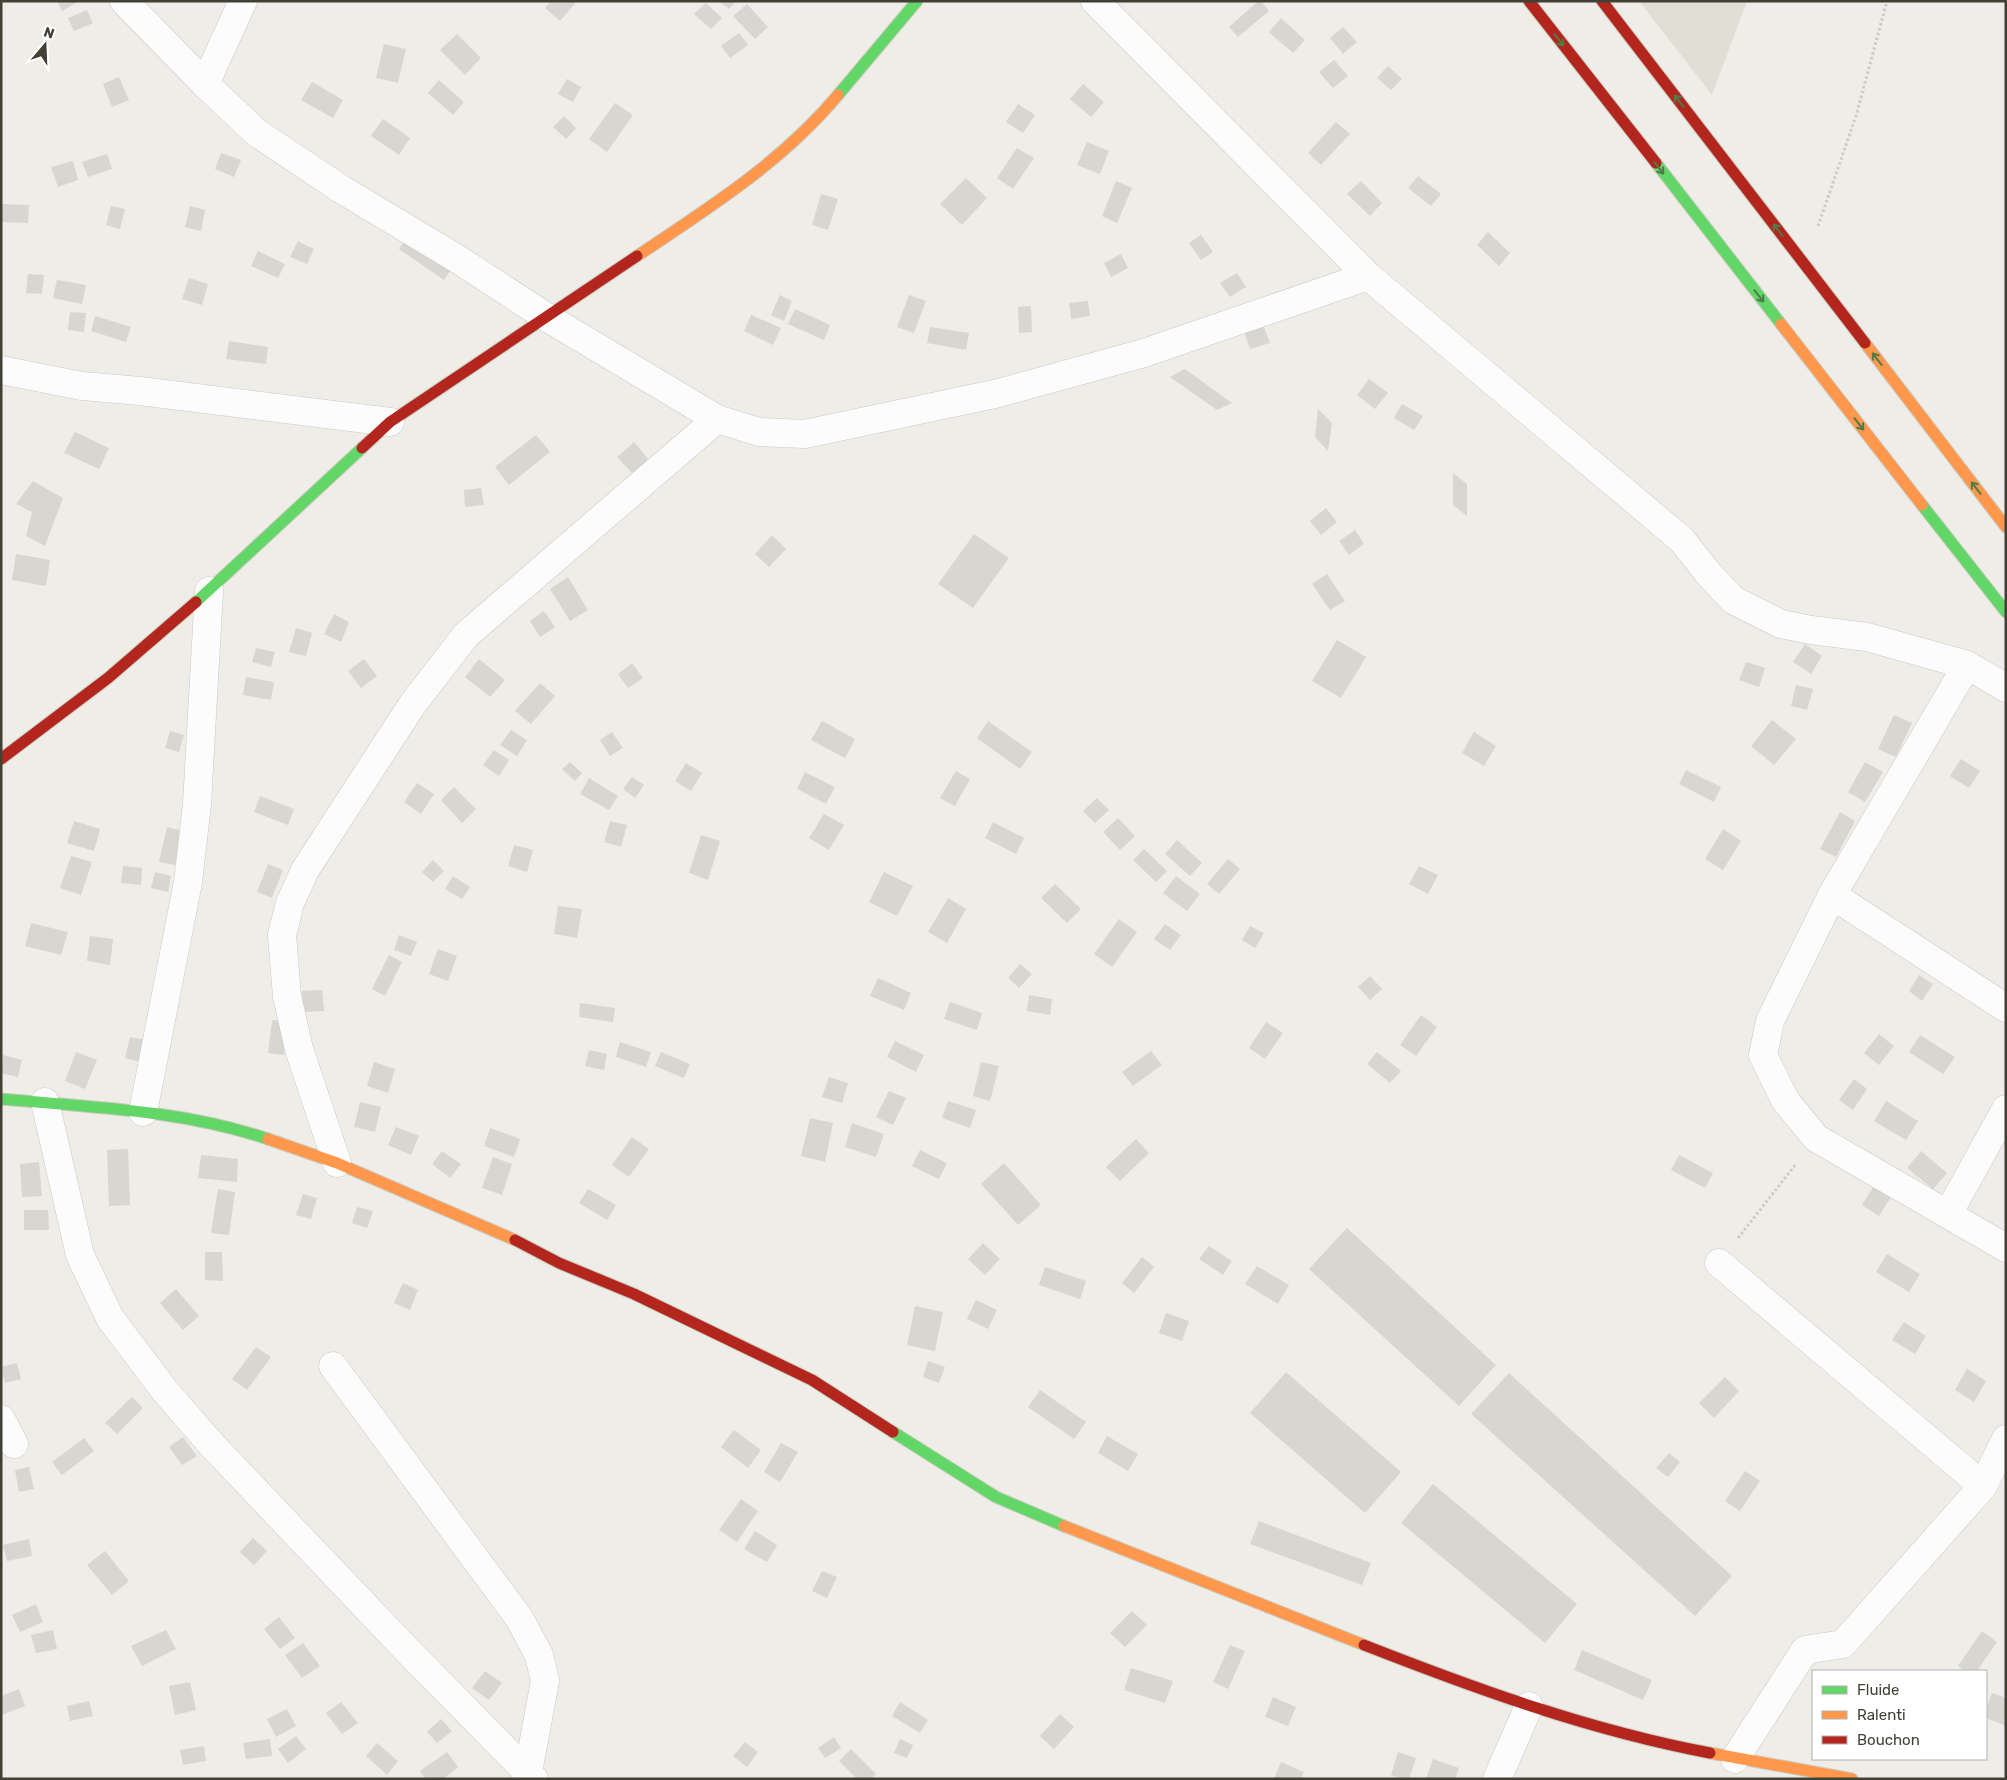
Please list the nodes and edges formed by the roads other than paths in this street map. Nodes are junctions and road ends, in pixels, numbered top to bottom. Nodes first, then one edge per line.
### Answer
1 (124, 1) edge
2 (243, 1) edge
3 (917, 1) edge
4 (1095, 1) edge
5 (1528, 1) edge
6 (1602, 1) edge
7 (205, 84) junction
8 (1368, 276) junction
9 (548, 318) junction
10 (1, 370) edge
11 (716, 419) junction
12 (390, 422) junction
13 (2006, 526) edge
14 (209, 591) junction
15 (2006, 612) edge
16 (1967, 665) junction
17 (2006, 688) edge
18 (1, 759) edge
19 (1832, 895) junction
20 (2006, 1008) edge
21 (1, 1099) edge
22 (45, 1102) junction
23 (2006, 1109) edge
24 (143, 1112) junction
25 (337, 1163) junction
26 (1948, 1214) junction
27 (2006, 1248) edge
28 (1719, 1263) road end
29 (333, 1366) dead end
30 (1, 1419) edge
31 (2006, 1439) edge
32 (14, 1444) dead end
33 (1983, 1486) junction
34 (1529, 1706) junction
35 (1735, 1759) junction
36 (531, 1775) edge
37 (1497, 1779) edge
38 (1852, 1779) edge

1 - 7 street
2 - 7 street
3 - 9 street
4 - 8 street
5 -> 15 street
13 -> 6 street
7 - 9 street
8 - 11 street
8 - 16 street
9 - 11 street
9 - 12 street
10 - 12 street
11 - 25 street
12 - 14 street
14 - 18 street
14 - 24 street
16 - 17 street
16 - 19 street
19 - 20 street
19 - 26 street
21 - 22 street
22 - 24 street
22 - 36 street
23 - 26 street
24 - 25 street
25 - 34 street
26 - 27 street
28 - 33 street
29 - 36 street
30 - 32 street
31 - 33 street
33 - 35 street
34 - 35 street
34 - 37 street
35 - 38 street

